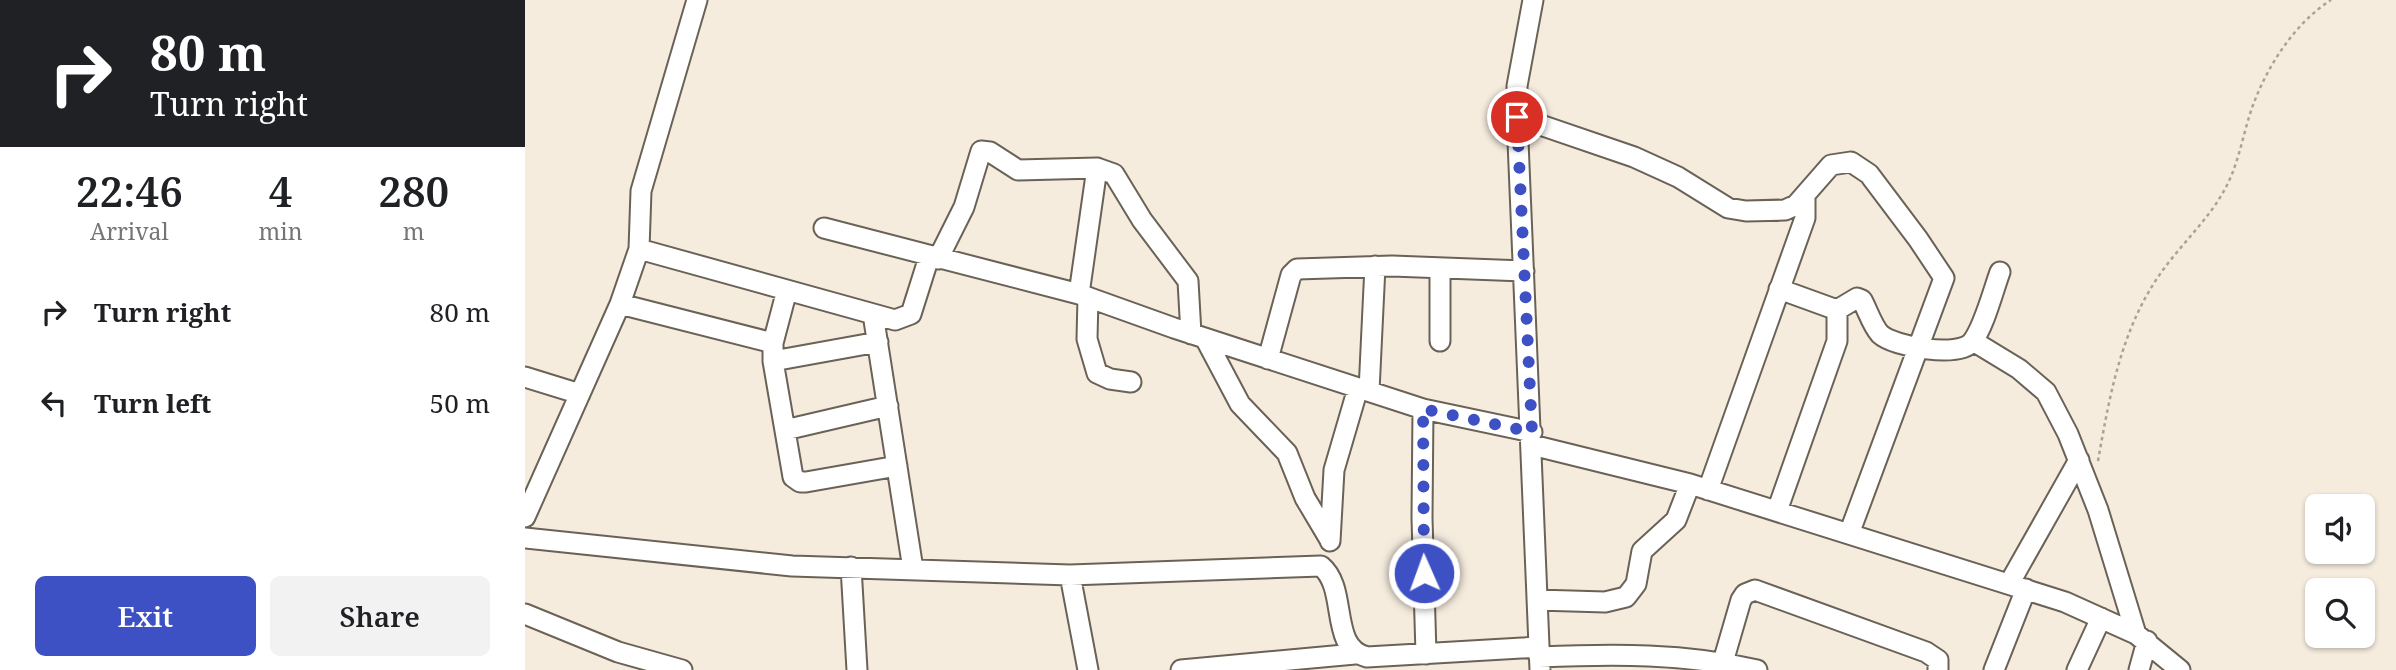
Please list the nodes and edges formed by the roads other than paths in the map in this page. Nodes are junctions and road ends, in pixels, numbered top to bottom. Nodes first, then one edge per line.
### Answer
1 (697, 0) edge
2 (1533, 0) edge
3 (1517, 117) junction
4 (1097, 168) junction
5 (1805, 198) junction
6 (824, 228) dead end
7 (639, 249) junction
8 (933, 258) junction
9 (1375, 266) junction
10 (1440, 268) junction
11 (1524, 271) junction
12 (2000, 272) dead end
13 (1780, 289) junction
14 (787, 290) junction
15 (1084, 295) junction
16 (620, 304) junction
17 (1837, 310) junction
18 (873, 314) junction
19 (1198, 336) junction
20 (1440, 341) dead end
21 (1973, 341) junction
22 (878, 342) junction
23 (1917, 348) junction
24 (773, 352) junction
25 (1268, 359) junction
26 (525, 377) edge
27 (1131, 382) dead end
28 (1364, 390) junction
29 (580, 394) junction
30 (888, 407) junction
31 (1423, 409) junction
32 (785, 430) junction
33 (1532, 438) junction
34 (2088, 464) junction
35 (897, 466) junction
36 (1699, 487) junction
37 (1777, 512) junction
38 (525, 517) edge
39 (1849, 534) junction
40 (525, 538) edge
41 (1330, 540) junction
42 (851, 567) junction
43 (913, 569) junction
44 (1329, 572) junction
45 (1070, 575) junction
46 (2018, 586) junction
47 (1538, 600) junction
48 (525, 614) edge
49 (2101, 618) junction
50 (2142, 638) junction
51 (1539, 658) edge
52 (1439, 659) edge
53 (1363, 660) edge
54 (1719, 665) edge
55 (1255, 668) edge
56 (682, 670) edge
57 (857, 670) edge
58 (1088, 670) edge
59 (1191, 670) edge
60 (1757, 670) edge
61 (1938, 670) edge
62 (1994, 670) edge
63 (2077, 670) edge
64 (2139, 670) edge
65 (2179, 670) edge

1 - 7 street
2 - 3 street
3 - 5 street
3 - 11 street
4 - 8 street
4 - 15 street
4 - 19 street
5 - 13 street
5 - 23 street
6 - 8 street
7 - 14 street
7 - 16 street
8 - 15 street
8 - 18 street
9 - 10 street
9 - 25 street
9 - 28 street
10 - 11 street
10 - 20 street
11 - 33 street
12 - 21 street
13 - 17 street
13 - 36 street
14 - 18 street
14 - 24 street
15 - 19 street
15 - 27 street
16 - 24 street
16 - 29 street
17 - 23 street
17 - 37 street
18 - 22 street
19 - 25 street
19 - 41 street
21 - 23 street
21 - 34 street
22 - 24 street
22 - 30 street
23 - 39 street
24 - 32 street
25 - 28 street
26 - 29 street
28 - 31 street
28 - 41 street
29 - 38 street
30 - 32 street
30 - 35 street
31 - 33 street
31 - 52 street
32 - 35 street
33 - 36 street
33 - 47 street
34 - 46 street
34 - 50 street
35 - 43 street
36 - 37 street
36 - 47 street
37 - 39 street
39 - 46 street
40 - 42 street
41 - 44 street
42 - 43 street
42 - 57 street
43 - 45 street
44 - 45 street
44 - 53 street
45 - 58 street
46 - 49 street
46 - 62 street
47 - 51 street
48 - 56 street
49 - 50 street
49 - 63 street
50 - 64 street
50 - 65 street
51 - 52 street
51 - 54 street
52 - 53 street
53 - 55 street
54 - 60 street
54 - 61 street
55 - 59 street

